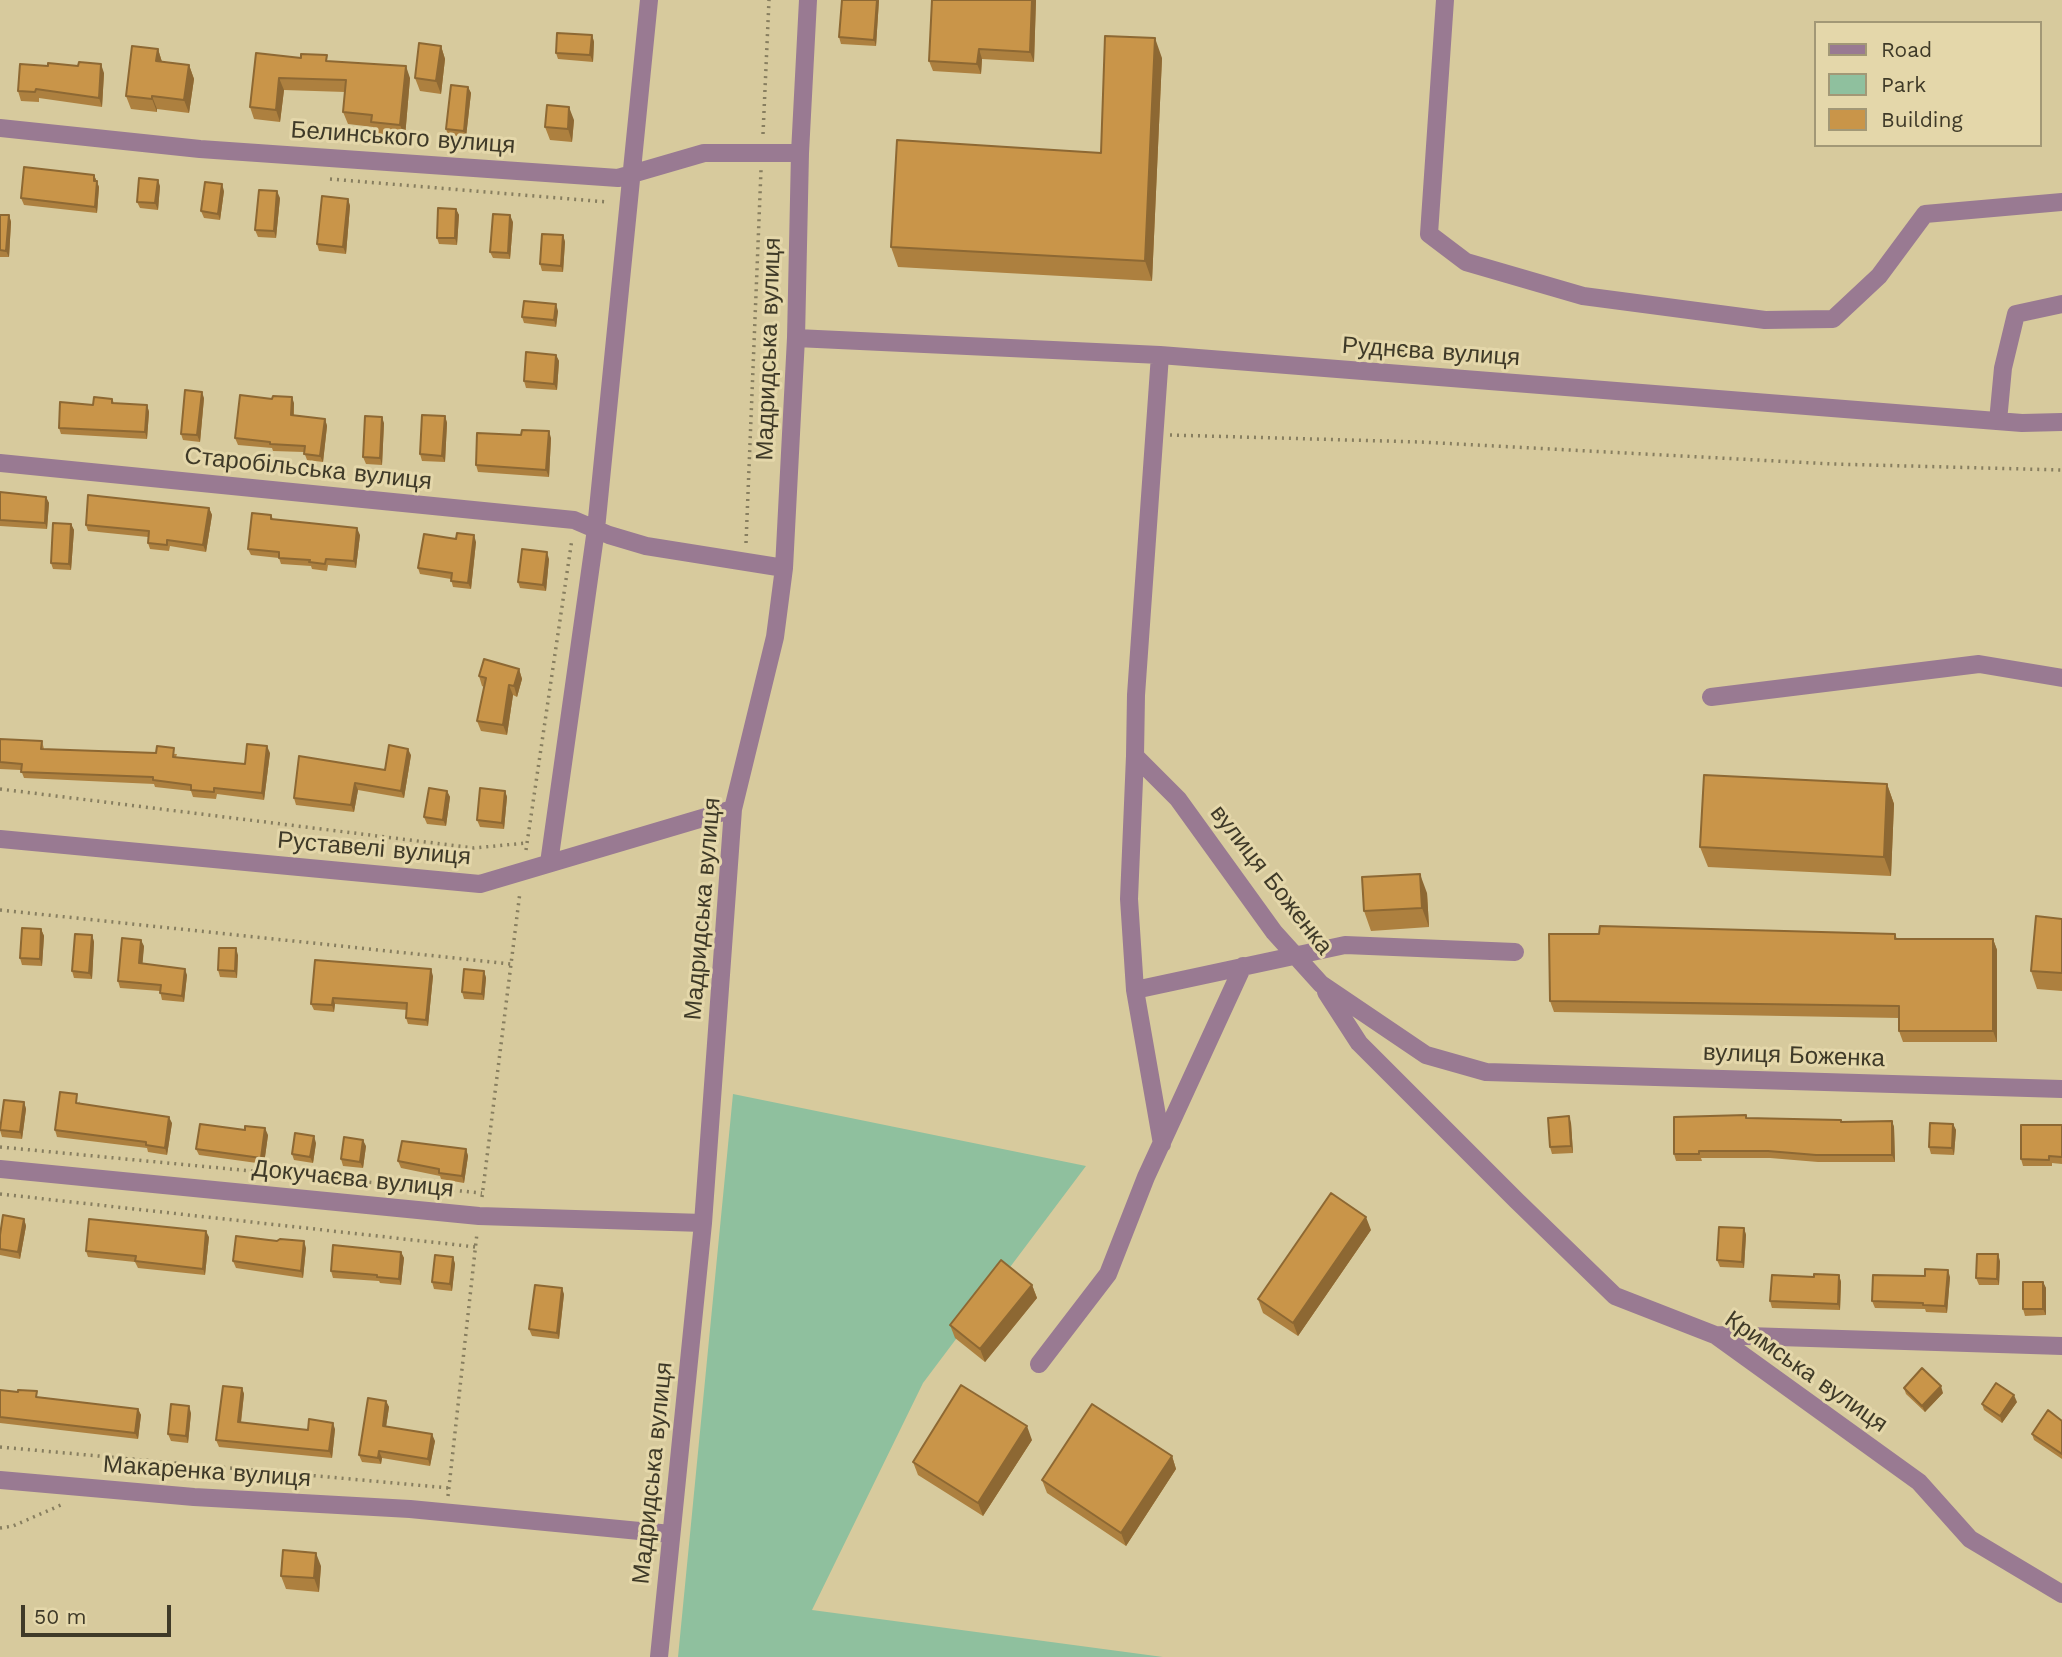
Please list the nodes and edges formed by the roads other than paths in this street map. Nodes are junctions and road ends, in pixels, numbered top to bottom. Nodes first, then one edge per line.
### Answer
1 (649, 0) edge
2 (808, 0) edge
3 (1445, 0) edge
4 (0, 128) edge
5 (800, 153) junction
6 (631, 174) junction
7 (2062, 202) edge
8 (2062, 304) edge
9 (796, 338) junction
10 (1160, 355) junction
11 (1998, 421) junction
12 (2062, 422) edge
13 (0, 463) edge
14 (602, 532) junction
15 (784, 568) junction
16 (2062, 678) edge
17 (1711, 697) dead end
18 (1135, 756) junction
19 (733, 809) junction
20 (0, 839) edge
21 (549, 863) junction
22 (1515, 952) dead end
23 (1294, 955) junction
24 (1243, 966) junction
25 (1321, 984) junction
26 (1135, 990) junction
27 (2062, 1089) edge
28 (1162, 1144) junction
29 (0, 1169) edge
30 (703, 1223) junction
31 (1715, 1335) junction
32 (2062, 1346) edge
33 (1039, 1364) dead end
34 (0, 1480) edge
35 (671, 1534) junction
36 (2062, 1594) edge
37 (659, 1657) edge

1 - 6 street
2 - 5 street, Мадридська вулиця
3 - 7 street
4 - 6 street, Белинського вулиця
5 - 6 street, Белинського вулиця
5 - 9 street, Мадридська вулиця
6 - 14 street
8 - 11 street
9 - 10 street, Руднєва вулиця
9 - 15 street, Мадридська вулиця
10 - 11 street, Руднєва вулиця
10 - 18 street
11 - 12 street, Руднєва вулиця
13 - 14 street, Старобільська вулиця
14 - 15 street, Старобільська вулиця
14 - 21 street
15 - 19 street, Мадридська вулиця
16 - 17 street
18 - 23 street, вулиця Боженка
18 - 26 street
19 - 21 street, Руставелі вулиця
19 - 30 street, Мадридська вулиця
20 - 21 street, Руставелі вулиця
22 - 23 street
23 - 24 street
23 - 25 street, вулиця Боженка
24 - 26 street
24 - 28 street
25 - 27 street, вулиця Боженка
25 - 31 street, Кримська вулиця
26 - 28 street
28 - 33 street
29 - 30 street, Докучаєва вулиця
30 - 35 street, Мадридська вулиця
31 - 32 street
31 - 36 street, Кримська вулиця
34 - 35 street, Макаренка вулиця
35 - 37 street, Мадридська вулиця

